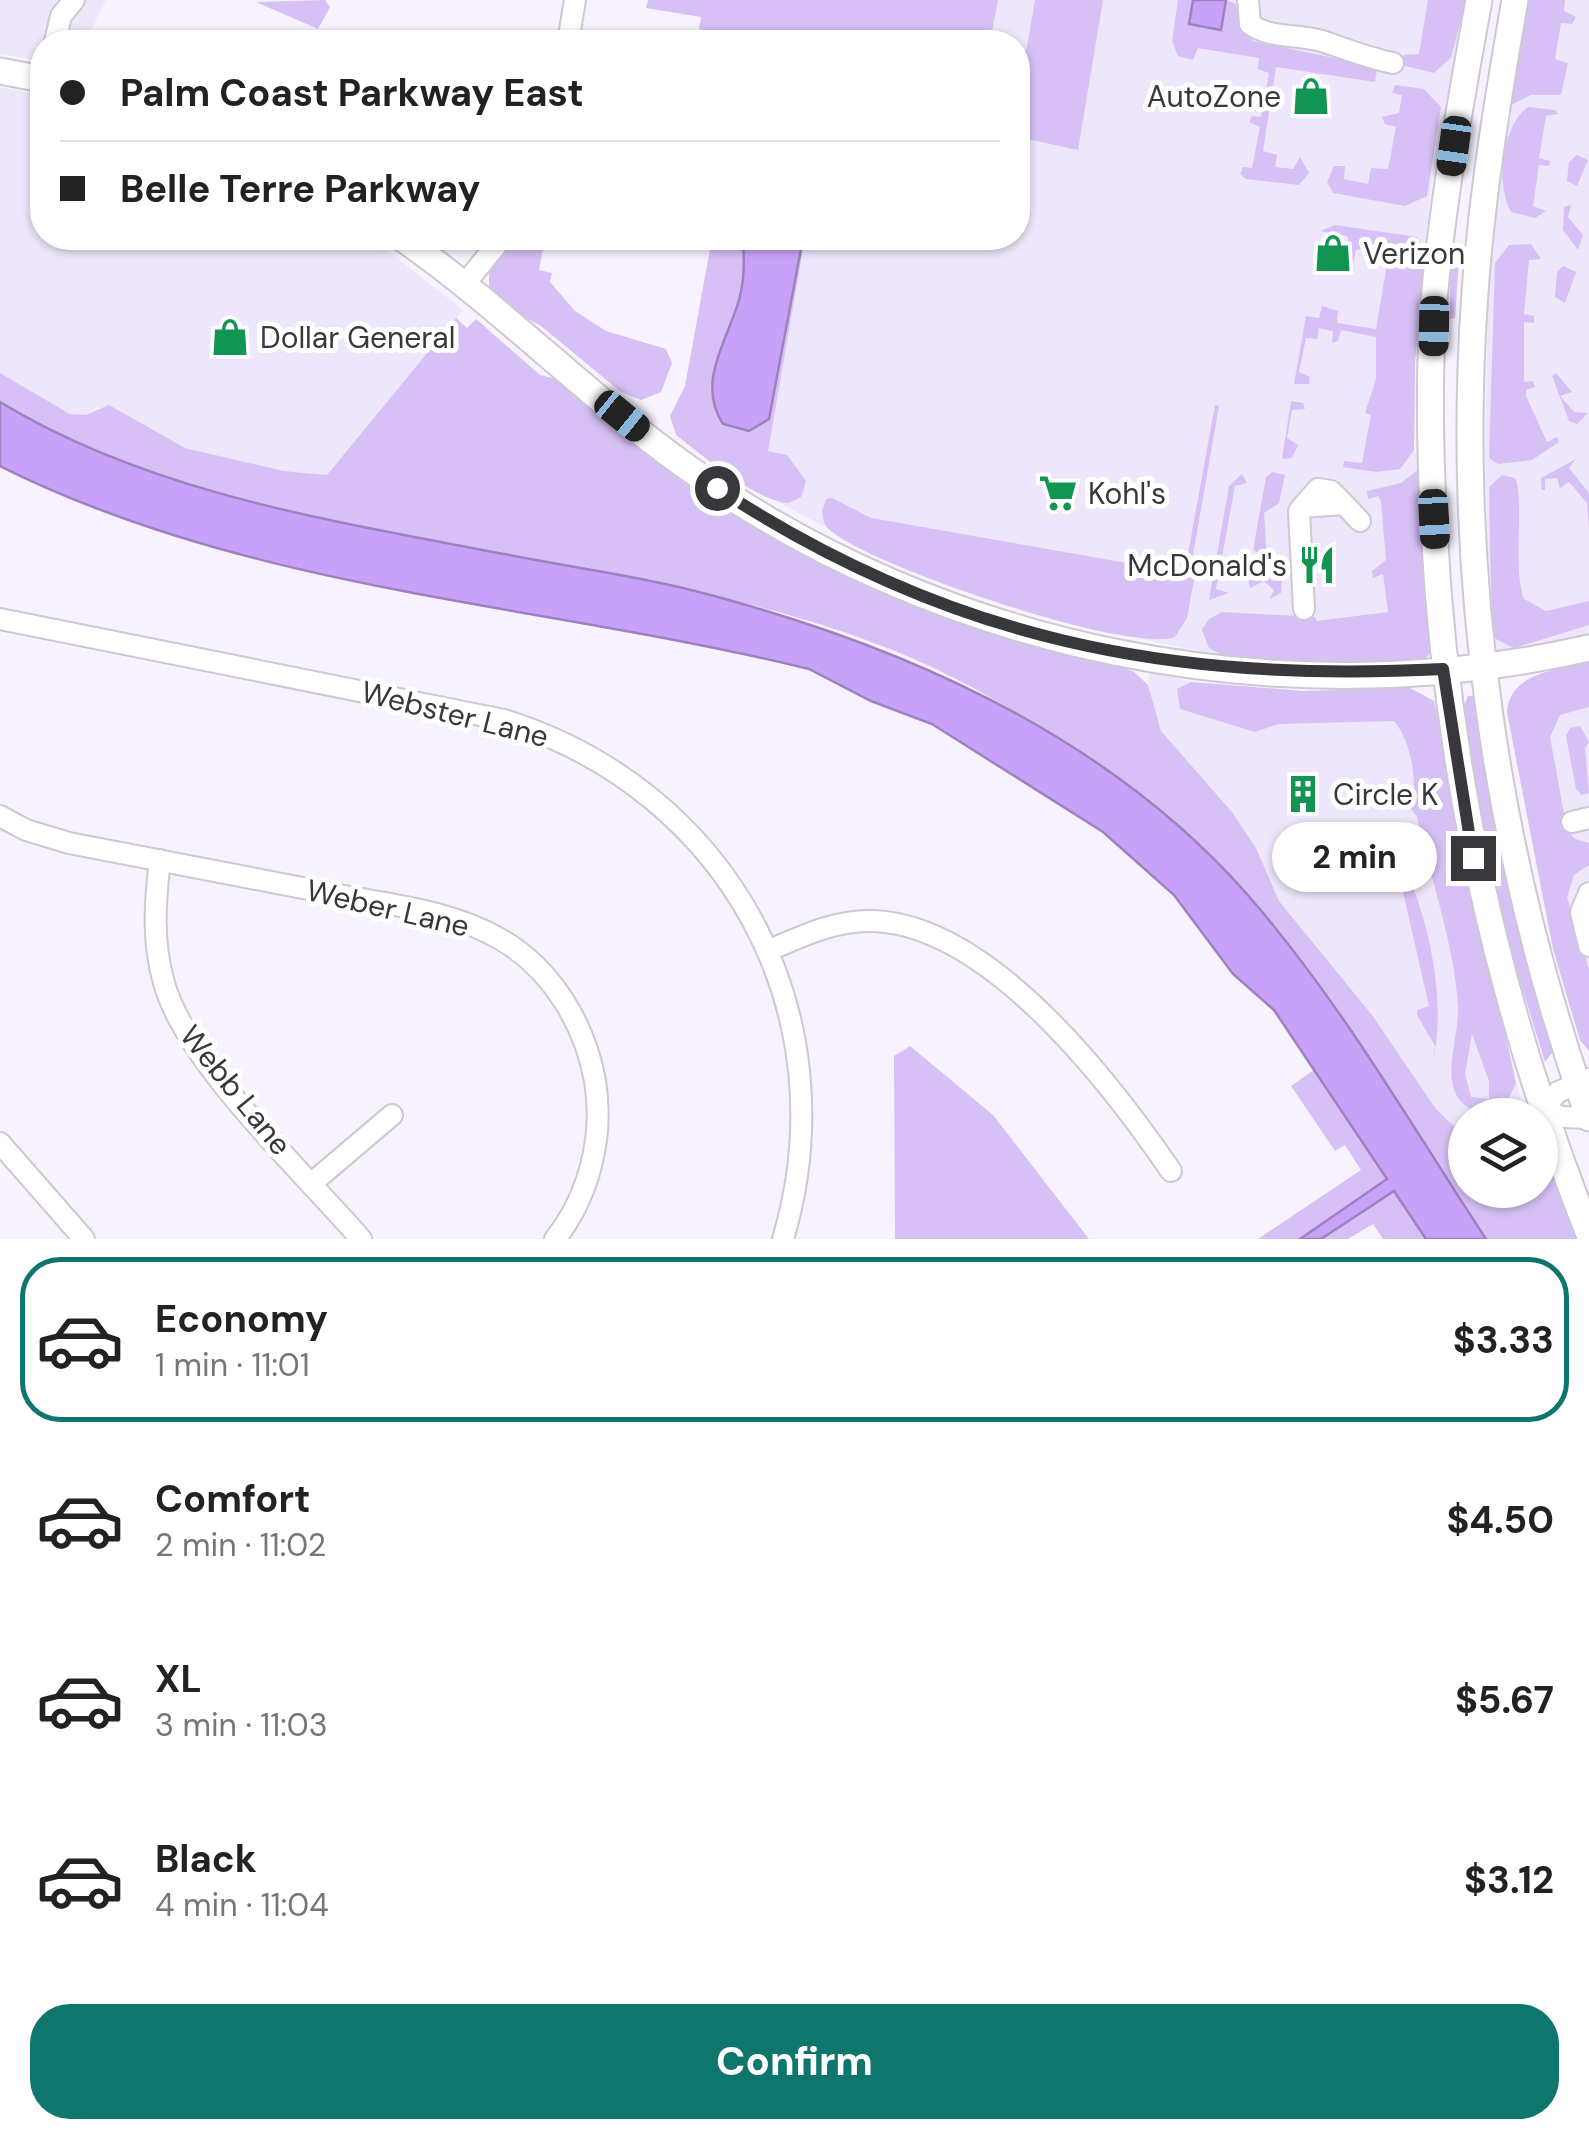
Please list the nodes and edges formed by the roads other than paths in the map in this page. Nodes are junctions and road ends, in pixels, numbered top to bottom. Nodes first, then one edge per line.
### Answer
1 (575, 0) edge
2 (1248, 0) edge
3 (1479, 0) edge
4 (1515, 0) edge
5 (72, 4) edge
6 (58, 30) edge
7 (71, 30) edge
8 (570, 30) edge
9 (1393, 63) dead end
10 (0, 71) edge
11 (30, 77) edge
12 (418, 250) edge
13 (492, 250) edge
14 (464, 286) junction
15 (1360, 521) dead end
16 (1304, 610) dead end
17 (0, 619) edge
18 (1589, 648) edge
19 (1483, 667) junction
20 (1443, 669) junction
21 (0, 816) edge
22 (160, 860) junction
23 (1589, 893) edge
24 (1589, 946) edge
25 (768, 951) junction
26 (1583, 1081) edge
27 (1539, 1098) edge
28 (1552, 1098) edge
29 (392, 1115) dead end
30 (1558, 1115) edge
31 (1589, 1118) edge
32 (0, 1143) edge
33 (1558, 1152) edge
34 (1171, 1170) dead end
35 (312, 1183) junction
36 (1589, 1234) edge
37 (84, 1239) edge
38 (361, 1239) edge
39 (556, 1239) edge
40 (782, 1239) edge

1 - 8 street
2 - 9 street
3 - 20 main road
4 - 19 main road
5 - 6 street
5 - 7 street
10 - 11 main road
12 - 14 main road
13 - 14 street
14 - 20 main road
15 - 16 street
17 - 25 street, Webster Lane
18 - 19 main road
19 - 20 main road
19 - 26 main road
20 - 27 main road
21 - 22 street, Weber Lane
22 - 35 street, Webb Lane
22 - 39 street, Weber Lane
23 - 24 street
25 - 34 street
25 - 40 street, Webster Lane
26 - 28 street
26 - 31 main road
29 - 35 street
30 - 31 street
32 - 37 street
33 - 36 main road
35 - 38 street, Webb Lane

